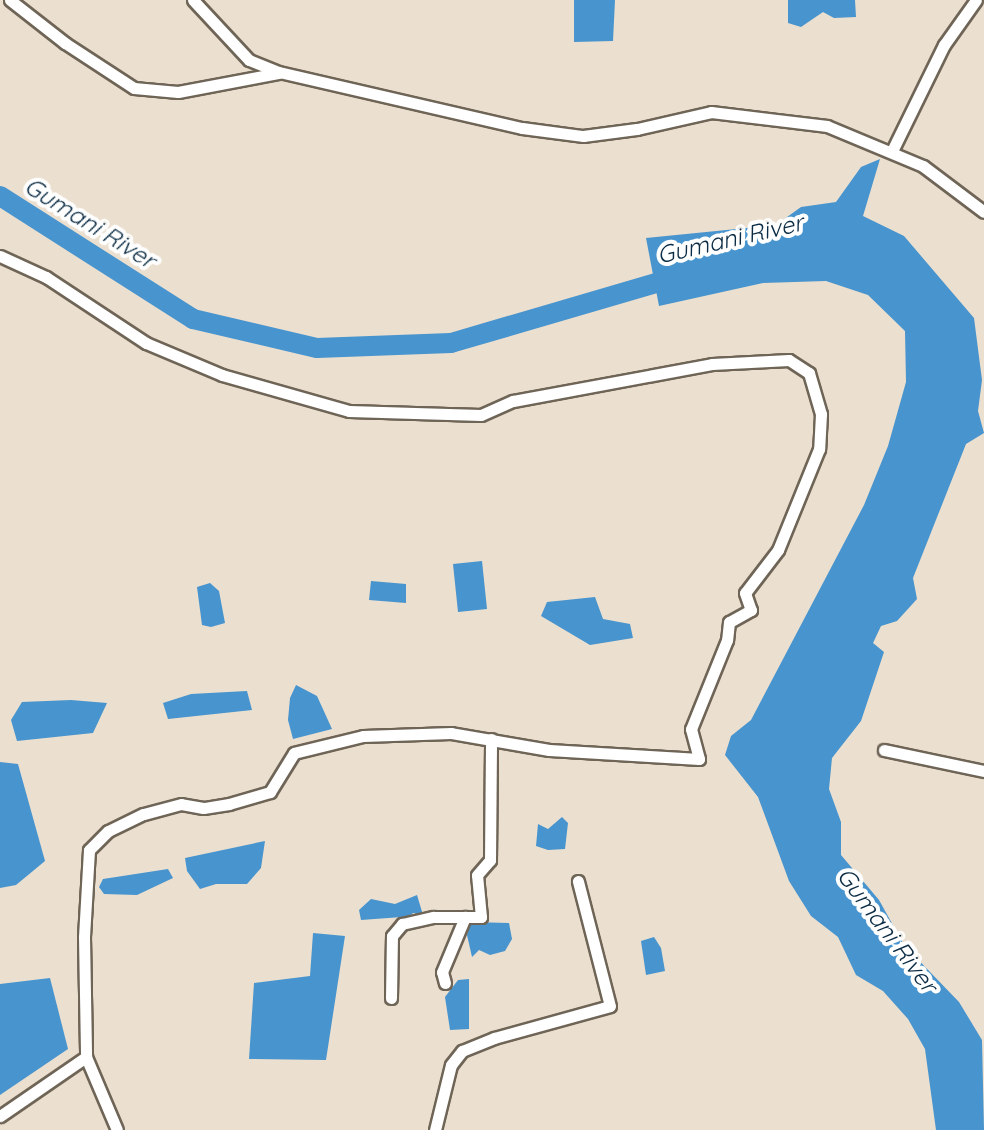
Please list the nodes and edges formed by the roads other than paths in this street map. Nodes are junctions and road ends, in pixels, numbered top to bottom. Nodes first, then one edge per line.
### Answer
1 (10, 0) edge
2 (193, 0) edge
3 (976, 0) edge
4 (279, 72) junction
5 (892, 151) junction
6 (984, 212) edge
7 (0, 256) edge
8 (491, 739) junction
9 (884, 750) dead end
10 (984, 771) edge
11 (578, 881) dead end
12 (465, 917) junction
13 (445, 983) dead end
14 (391, 998) dead end
15 (86, 1057) junction
16 (0, 1116) edge
17 (117, 1130) edge
18 (435, 1130) edge

1 - 4 street
2 - 4 street
3 - 5 street
4 - 5 street
5 - 6 street
7 - 8 street
8 - 12 street
8 - 15 street
9 - 10 street
11 - 18 street
12 - 13 street
12 - 14 street
15 - 16 street
15 - 17 street

